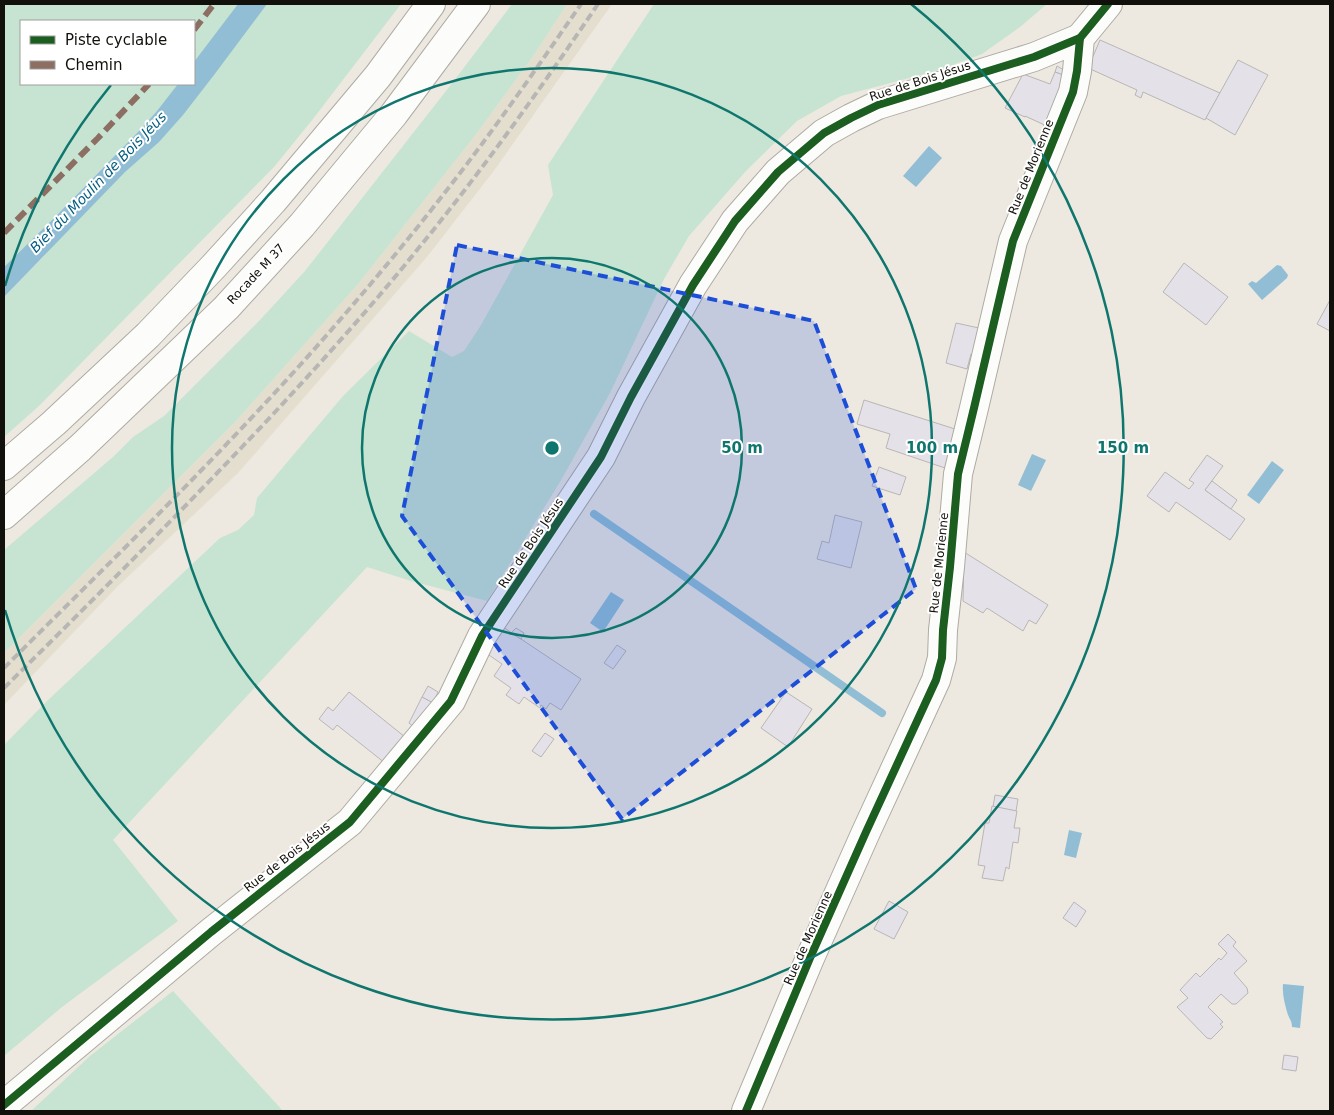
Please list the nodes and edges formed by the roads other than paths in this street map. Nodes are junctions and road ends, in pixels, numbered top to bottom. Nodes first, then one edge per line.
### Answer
1 (431, 4) edge
2 (476, 4) edge
3 (1108, 4) edge
4 (1080, 38) junction
5 (4, 466) edge
6 (4, 515) edge
7 (4, 1105) edge
8 (746, 1111) edge

1 - 5 main road
2 - 6 main road, Rocade M 37
3 - 4 main road
4 - 7 main road, Rue de Bois Jésus
4 - 8 main road, Rue de Morienne

